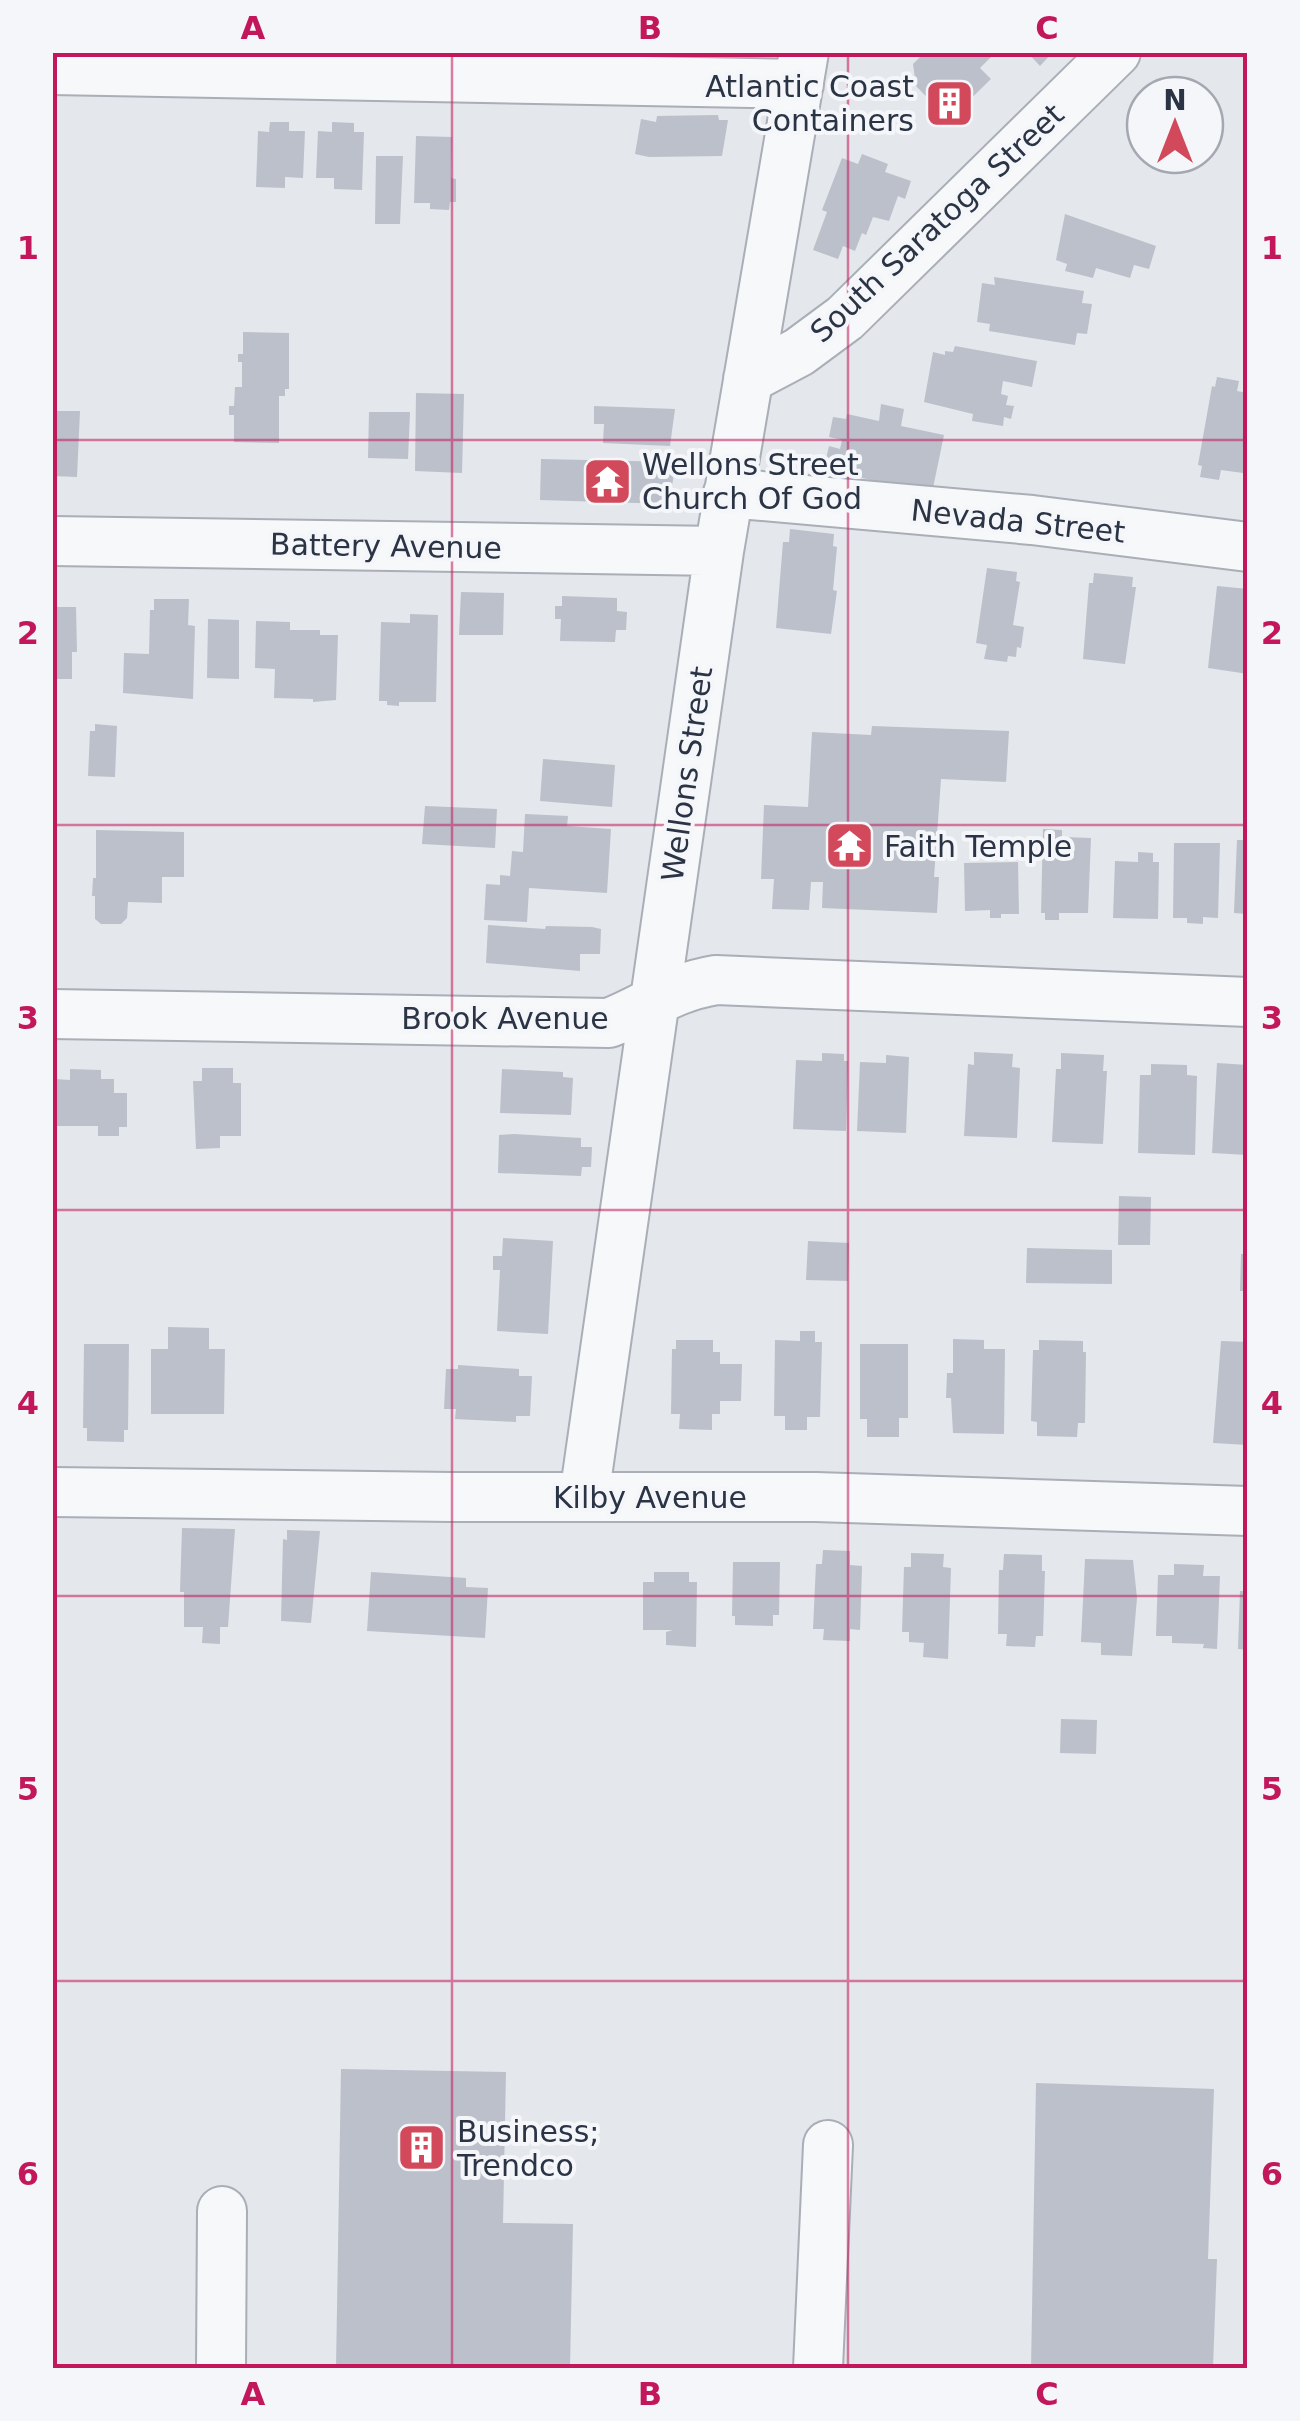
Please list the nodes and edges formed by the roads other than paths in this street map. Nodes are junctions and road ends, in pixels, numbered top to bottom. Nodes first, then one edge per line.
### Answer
1 (1116, 52) edge
2 (801, 68) edge
3 (52, 70) edge
4 (748, 379) junction
5 (728, 493) junction
6 (52, 540) edge
7 (1248, 547) edge
8 (719, 550) junction
9 (655, 998) junction
10 (1248, 1002) edge
11 (52, 1014) edge
12 (52, 1492) edge
13 (584, 1497) junction
14 (1248, 1511) edge
15 (828, 2145) dead end
16 (222, 2210) dead end
17 (221, 2368) edge
18 (818, 2368) edge

1 - 4 street, South Saratoga Street
2 - 3 street
2 - 4 street, Wellons Street
4 - 5 street, Wellons Street
5 - 7 street, Nevada Street
5 - 8 street, Wellons Street
6 - 8 street, Battery Avenue
8 - 9 street, Wellons Street
9 - 10 street, Brook Avenue
9 - 11 street, Brook Avenue
9 - 13 street, Wellons Street
12 - 13 street, Kilby Avenue
13 - 14 street, Kilby Avenue
15 - 18 street
16 - 17 street

